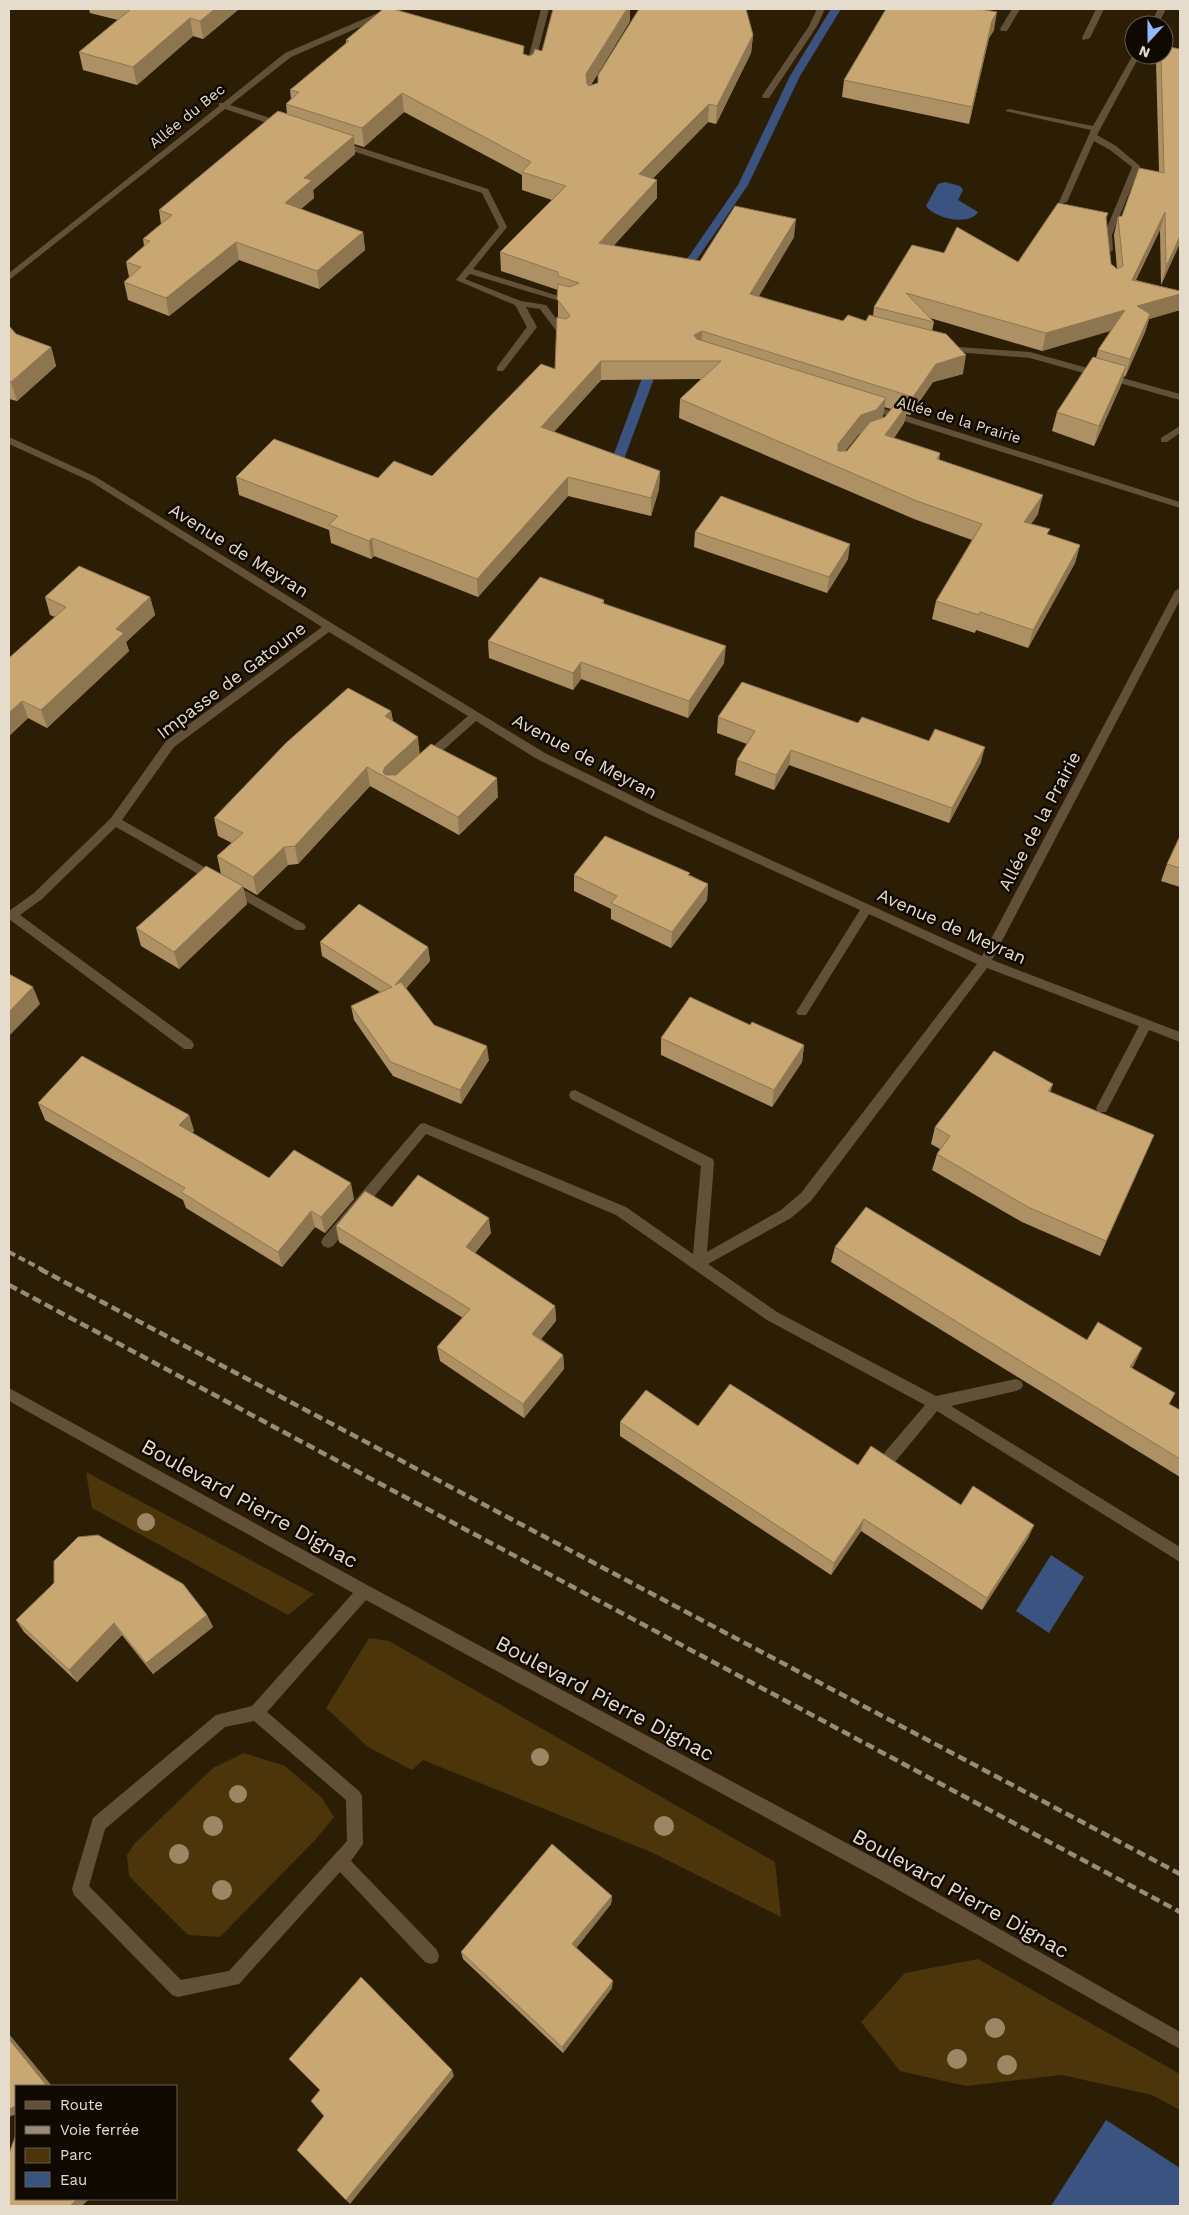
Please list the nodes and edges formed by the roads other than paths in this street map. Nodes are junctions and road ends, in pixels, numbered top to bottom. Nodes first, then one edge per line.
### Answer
1 (402, 9) edge
2 (545, 9) edge
3 (822, 9) edge
4 (1016, 9) edge
5 (1100, 9) edge
6 (1004, 29) dead end
7 (1086, 38) dead end
8 (1131, 65) edge
9 (529, 71) edge
10 (766, 96) dead end
11 (222, 105) junction
12 (1009, 111) dead end
13 (288, 127) edge
14 (1094, 133) junction
15 (335, 142) edge
16 (1063, 202) edge
17 (1111, 263) edge
18 (470, 271) junction
19 (9, 277) edge
20 (573, 302) edge
21 (518, 303) junction
22 (563, 334) edge
23 (935, 346) edge
24 (500, 368) dead end
25 (1180, 397) edge
26 (856, 403) edge
27 (1180, 429) edge
28 (9, 440) edge
29 (1164, 440) dead end
30 (1180, 505) edge
31 (1180, 591) edge
32 (329, 627) junction
33 (475, 716) junction
34 (415, 769) edge
35 (115, 821) junction
36 (867, 908) junction
37 (300, 927) dead end
38 (984, 962) junction
39 (802, 1012) dead end
40 (1146, 1024) junction
41 (1180, 1037) edge
42 (188, 1045) dead end
43 (576, 1094) dead end
44 (1102, 1108) dead end
45 (328, 1242) dead end
46 (699, 1263) junction
47 (1016, 1385) dead end
48 (9, 1394) edge
49 (934, 1403) junction
50 (890, 1457) edge
51 (1180, 1555) edge
52 (364, 1591) junction
53 (256, 1713) junction
54 (340, 1860) junction
55 (431, 1956) dead end
56 (1180, 2041) edge

1 - 11 street, Allée du Bec
2 - 9 street
3 - 10 street
4 - 6 street
5 - 7 street
8 - 14 street
11 - 13 street
11 - 19 street, Allée du Bec
12 - 14 street
14 - 16 street
14 - 17 street
15 - 18 street
18 - 20 street
18 - 21 street
21 - 22 street
21 - 24 street
23 - 25 street
26 - 30 street, Allée de la Prairie
27 - 29 street
28 - 32 street, Avenue de Meyran
31 - 38 street, Allée de la Prairie
32 - 33 street, Avenue de Meyran
32 - 35 street, Impasse de Gatoune
33 - 34 street
33 - 36 street, Avenue de Meyran
35 - 37 street
35 - 42 street, Impasse de Gatoune
36 - 38 street, Avenue de Meyran
36 - 39 street
38 - 40 street, Avenue de Meyran
38 - 46 street, Allée de la Prairie
40 - 41 street, Avenue de Meyran
40 - 44 street
43 - 46 street
45 - 46 street
46 - 49 street
47 - 49 street
48 - 52 street, Boulevard Pierre Dignac
49 - 50 street
49 - 51 street
52 - 53 street
52 - 56 street, Boulevard Pierre Dignac
53 - 54 street
53 - 54 street
54 - 55 street

